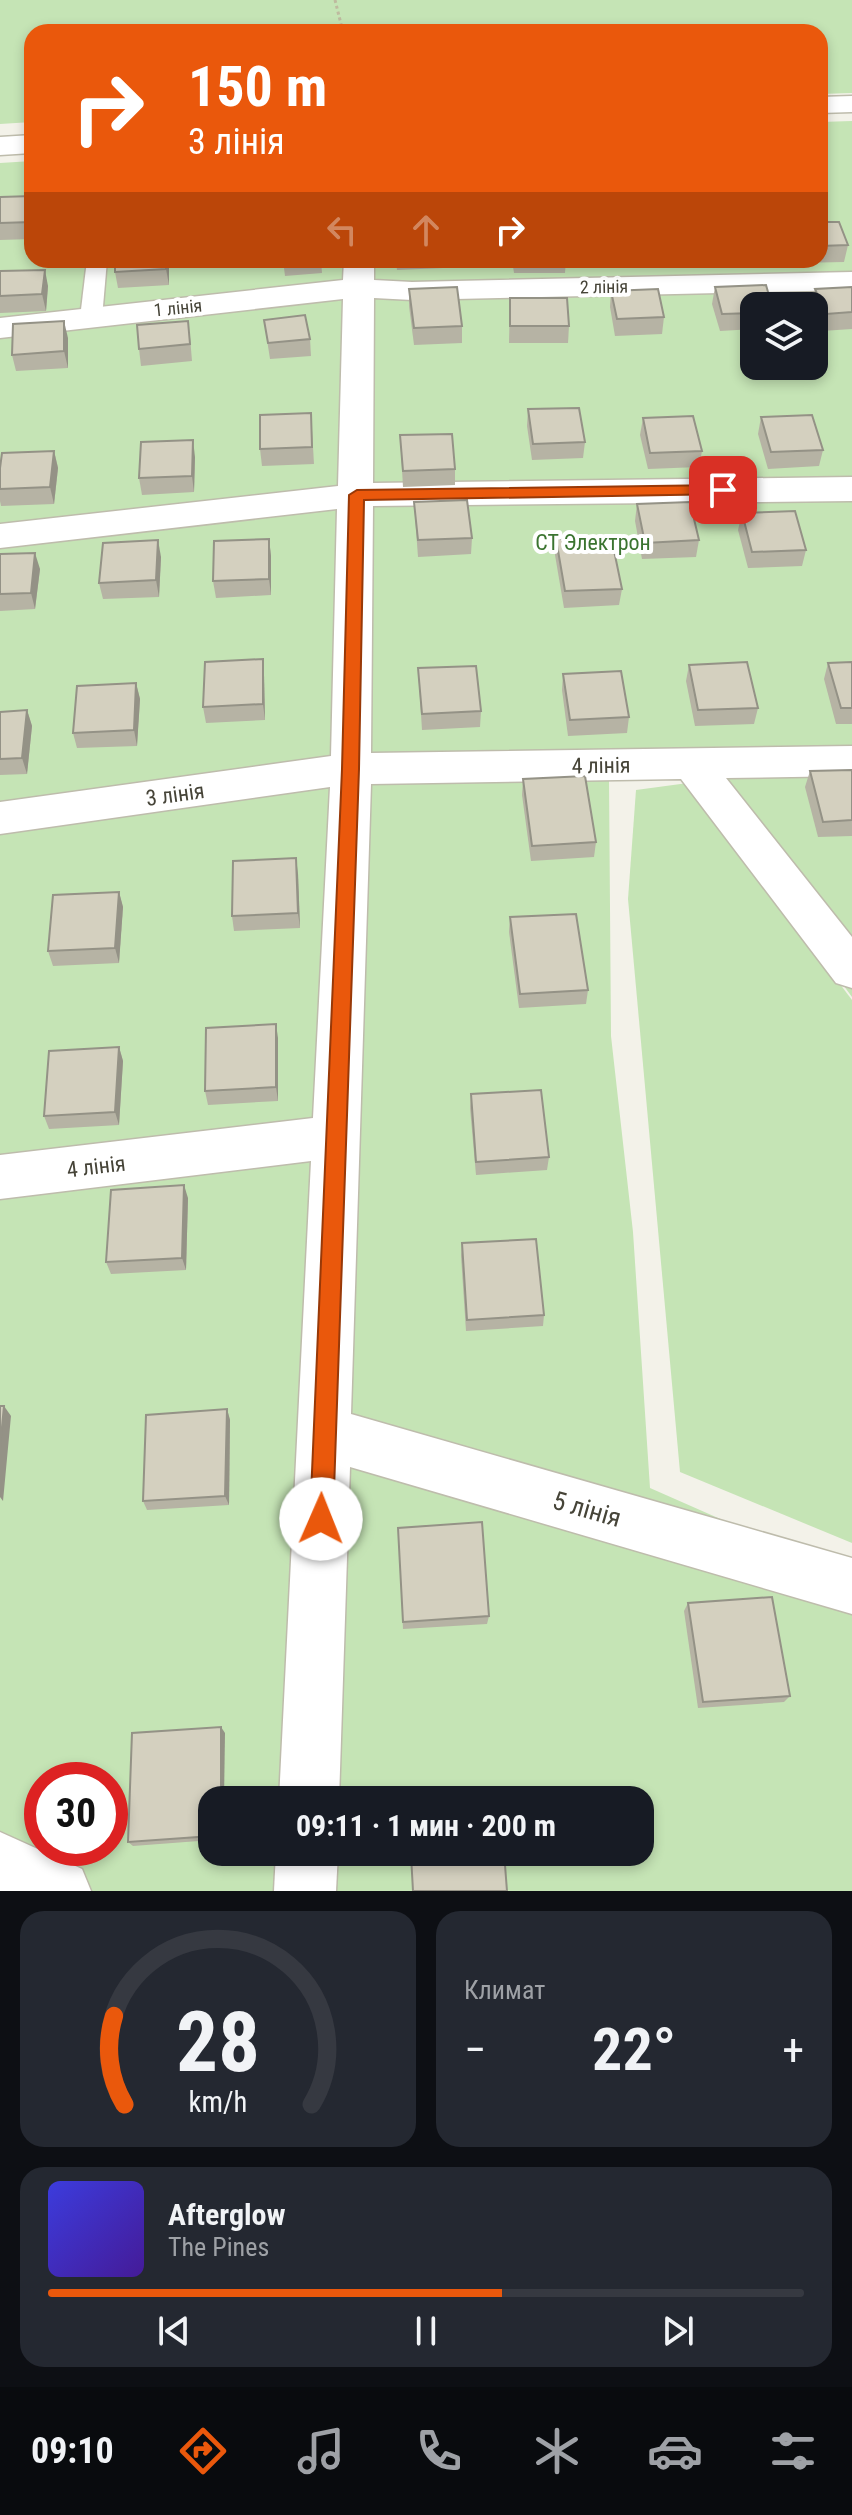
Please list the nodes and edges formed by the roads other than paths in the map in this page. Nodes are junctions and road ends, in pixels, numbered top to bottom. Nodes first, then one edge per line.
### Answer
1 (852, 104) edge
2 (828, 105) edge
3 (24, 144) edge
4 (0, 146) edge
5 (96, 268) edge
6 (358, 274) edge
7 (852, 281) edge
8 (91, 318) junction
9 (0, 328) edge
10 (852, 489) edge
11 (357, 495) junction
12 (0, 536) edge
13 (852, 761) edge
14 (691, 763) junction
15 (351, 769) junction
16 (0, 818) edge
17 (852, 970) edge
18 (335, 1137) junction
19 (0, 1177) edge
20 (322, 1432) junction
21 (852, 1586) edge
22 (309, 1786) edge
23 (0, 1863) edge
24 (306, 1866) edge
25 (60, 1891) edge
26 (305, 1891) edge

1 - 2 street
3 - 4 street
5 - 8 lane
6 - 7 street, 2 лінія
6 - 8 street, 1 лінія
6 - 11 street
8 - 9 street, 1 лінія
10 - 11 street
11 - 12 street
11 - 15 street
13 - 14 street, 4 лінія
14 - 15 street, 4 лінія
14 - 17 street
15 - 16 street, 3 лінія
15 - 18 street
18 - 19 street, 4 лінія
18 - 20 street
20 - 21 street, 5 лінія
20 - 22 street
23 - 25 street
24 - 26 street

